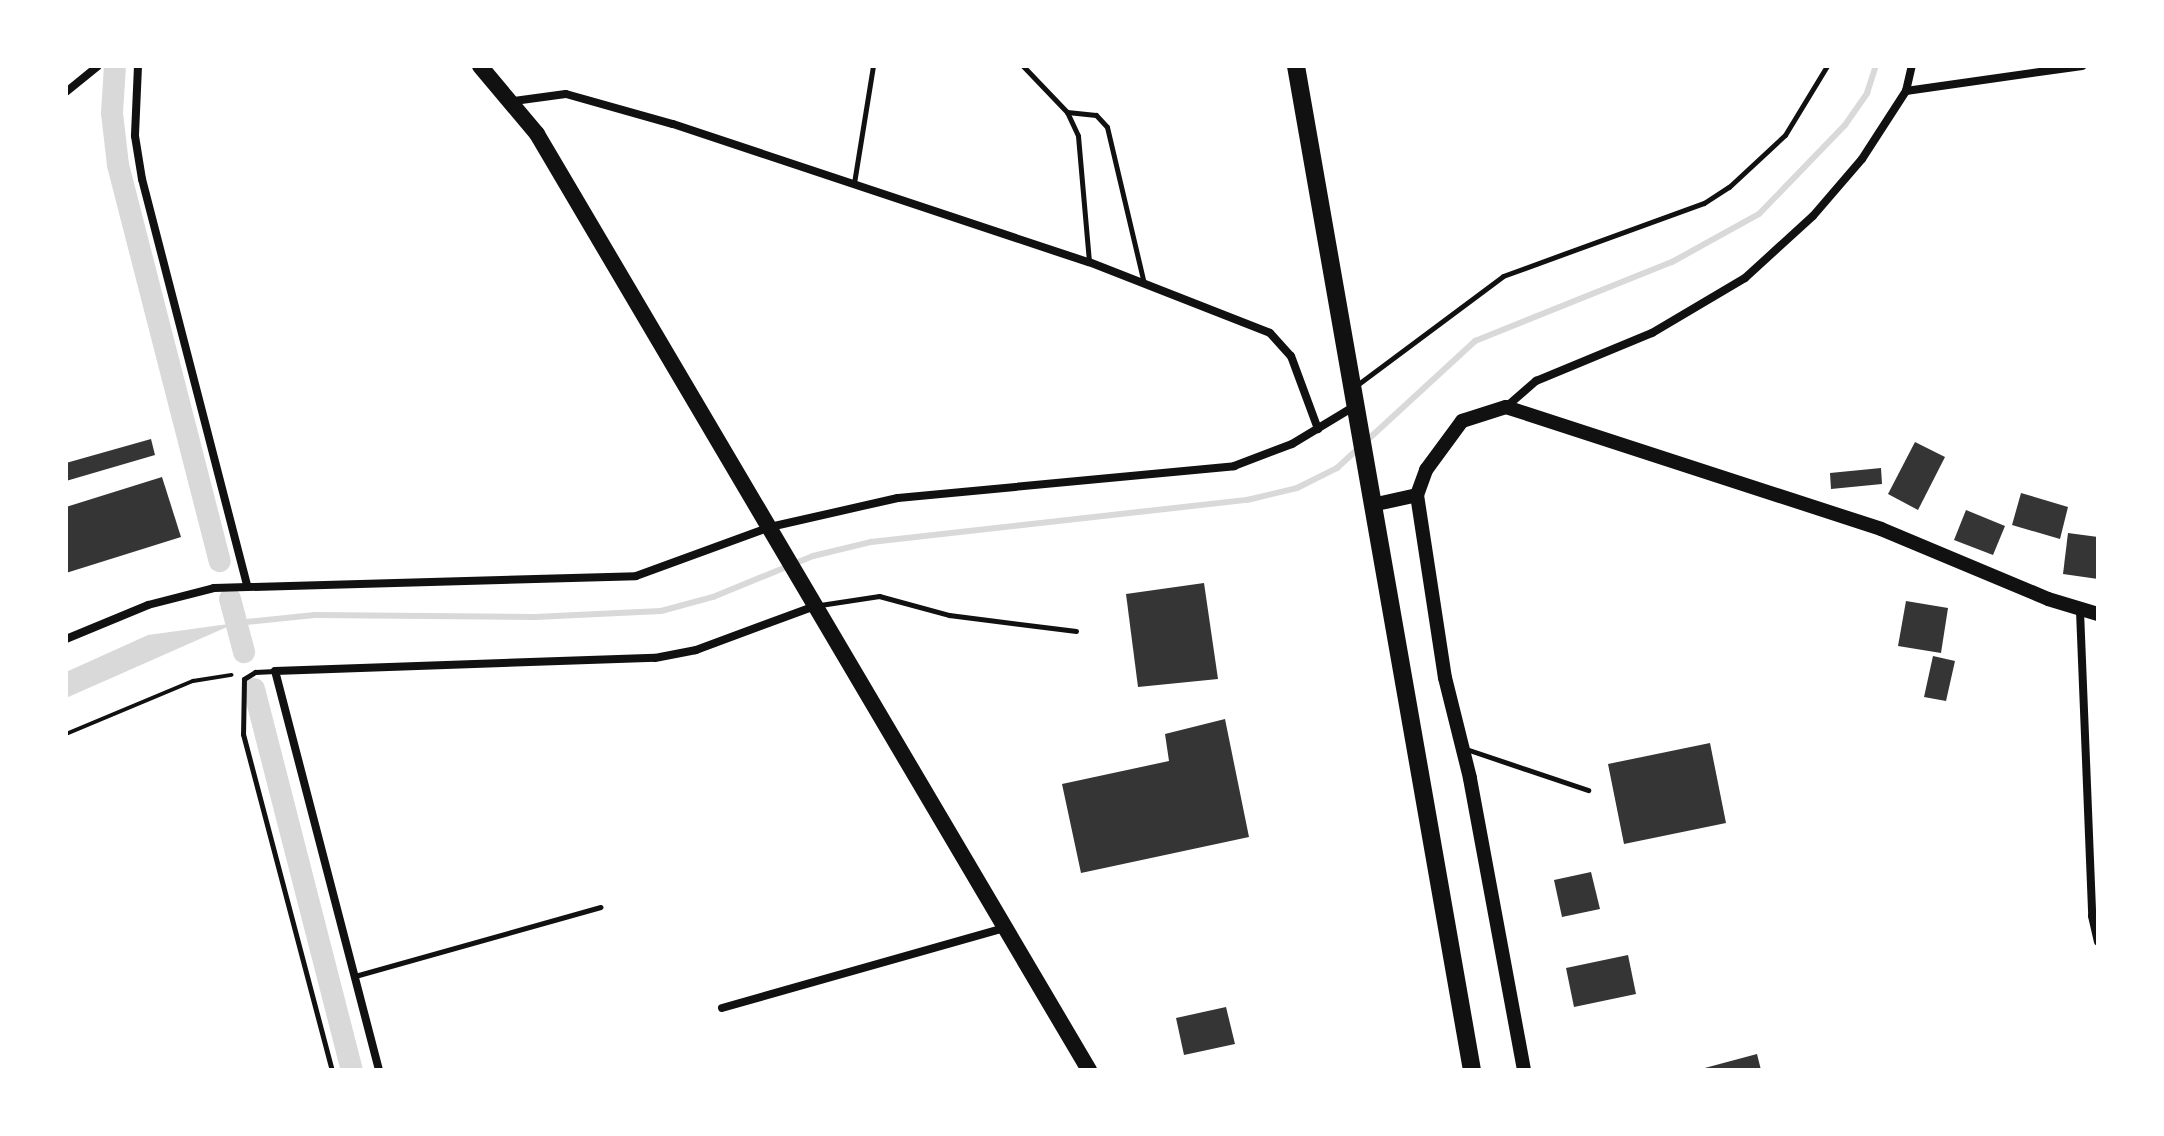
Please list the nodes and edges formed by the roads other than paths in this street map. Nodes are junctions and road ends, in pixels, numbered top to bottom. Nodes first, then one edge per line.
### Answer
1 (98, 66) edge
2 (138, 66) edge
3 (480, 66) edge
4 (873, 66) edge
5 (1023, 66) edge
6 (1296, 66) edge
7 (1827, 66) edge
8 (1912, 66) edge
9 (2082, 66) edge
10 (1906, 91) junction
11 (66, 92) edge
12 (514, 101) junction
13 (1067, 112) junction
14 (854, 184) junction
15 (1089, 262) junction
16 (1144, 285) junction
17 (1354, 404) junction
18 (1506, 407) junction
19 (1318, 429) junction
20 (1417, 495) junction
21 (1372, 505) junction
22 (774, 534) junction
23 (247, 586) junction
24 (815, 606) junction
25 (2080, 611) junction
26 (2098, 614) edge
27 (1076, 631) dead end
28 (66, 639) edge
29 (275, 671) junction
30 (1462, 748) junction
31 (1588, 790) dead end
32 (600, 907) dead end
33 (1004, 928) junction
34 (2098, 941) edge
35 (354, 976) junction
36 (722, 1008) dead end
37 (332, 1070) edge
38 (379, 1070) edge
39 (1089, 1070) edge
40 (1472, 1070) edge
41 (1524, 1070) edge

1 - 11 street
2 - 23 street
3 - 12 main road
4 - 14 lane
5 - 13 lane
6 - 17 main road
7 - 17 lane
8 - 10 street
9 - 10 street
10 - 18 street
12 - 14 street
12 - 22 main road
13 - 15 lane
13 - 16 lane
14 - 15 street
15 - 16 street
16 - 19 street
17 - 19 street
17 - 21 main road
18 - 20 street
18 - 25 street
19 - 22 street
20 - 21 street
20 - 30 street
21 - 40 main road
22 - 23 street
22 - 24 main road
23 - 28 street
24 - 27 lane
24 - 29 street
24 - 33 main road
25 - 26 street
25 - 34 street
29 - 35 street
29 - 37 lane
30 - 31 lane
30 - 41 street
32 - 35 lane
33 - 36 street
33 - 39 main road
35 - 38 street

